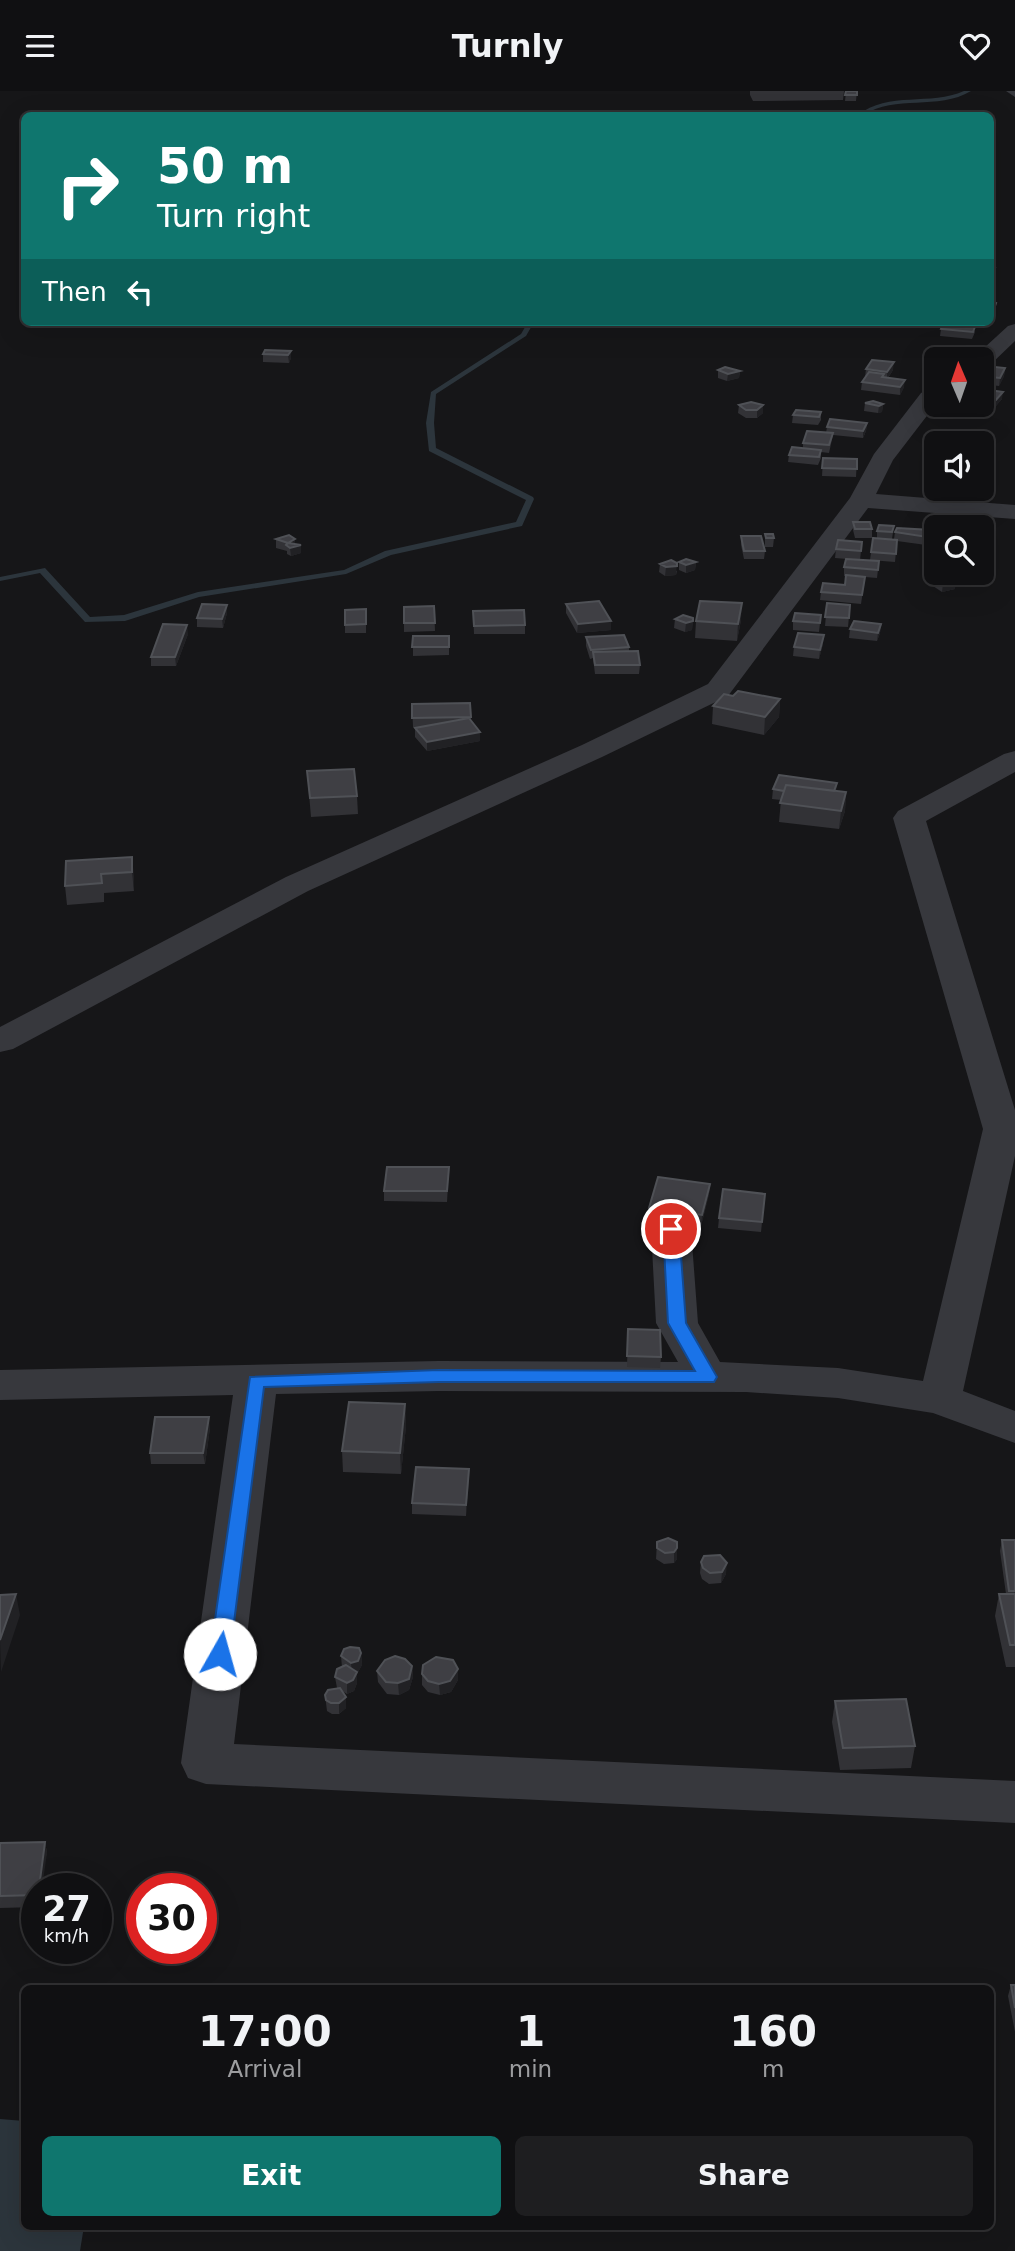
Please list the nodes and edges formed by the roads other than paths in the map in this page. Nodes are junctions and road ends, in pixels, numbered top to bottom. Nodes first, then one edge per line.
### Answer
1 (1015, 330) edge
2 (994, 349) edge
3 (924, 404) edge
4 (861, 500) junction
5 (1015, 512) edge
6 (1015, 760) edge
7 (0, 1041) edge
8 (671, 1229) dead end
9 (708, 1377) junction
10 (256, 1381) junction
11 (0, 1385) edge
12 (940, 1399) junction
13 (1015, 1428) edge
14 (1015, 1802) edge

1 - 2 street
3 - 4 street
4 - 5 street
4 - 7 street
6 - 12 street
8 - 9 street
9 - 10 street
9 - 12 street
10 - 11 street
10 - 14 street
12 - 13 street

